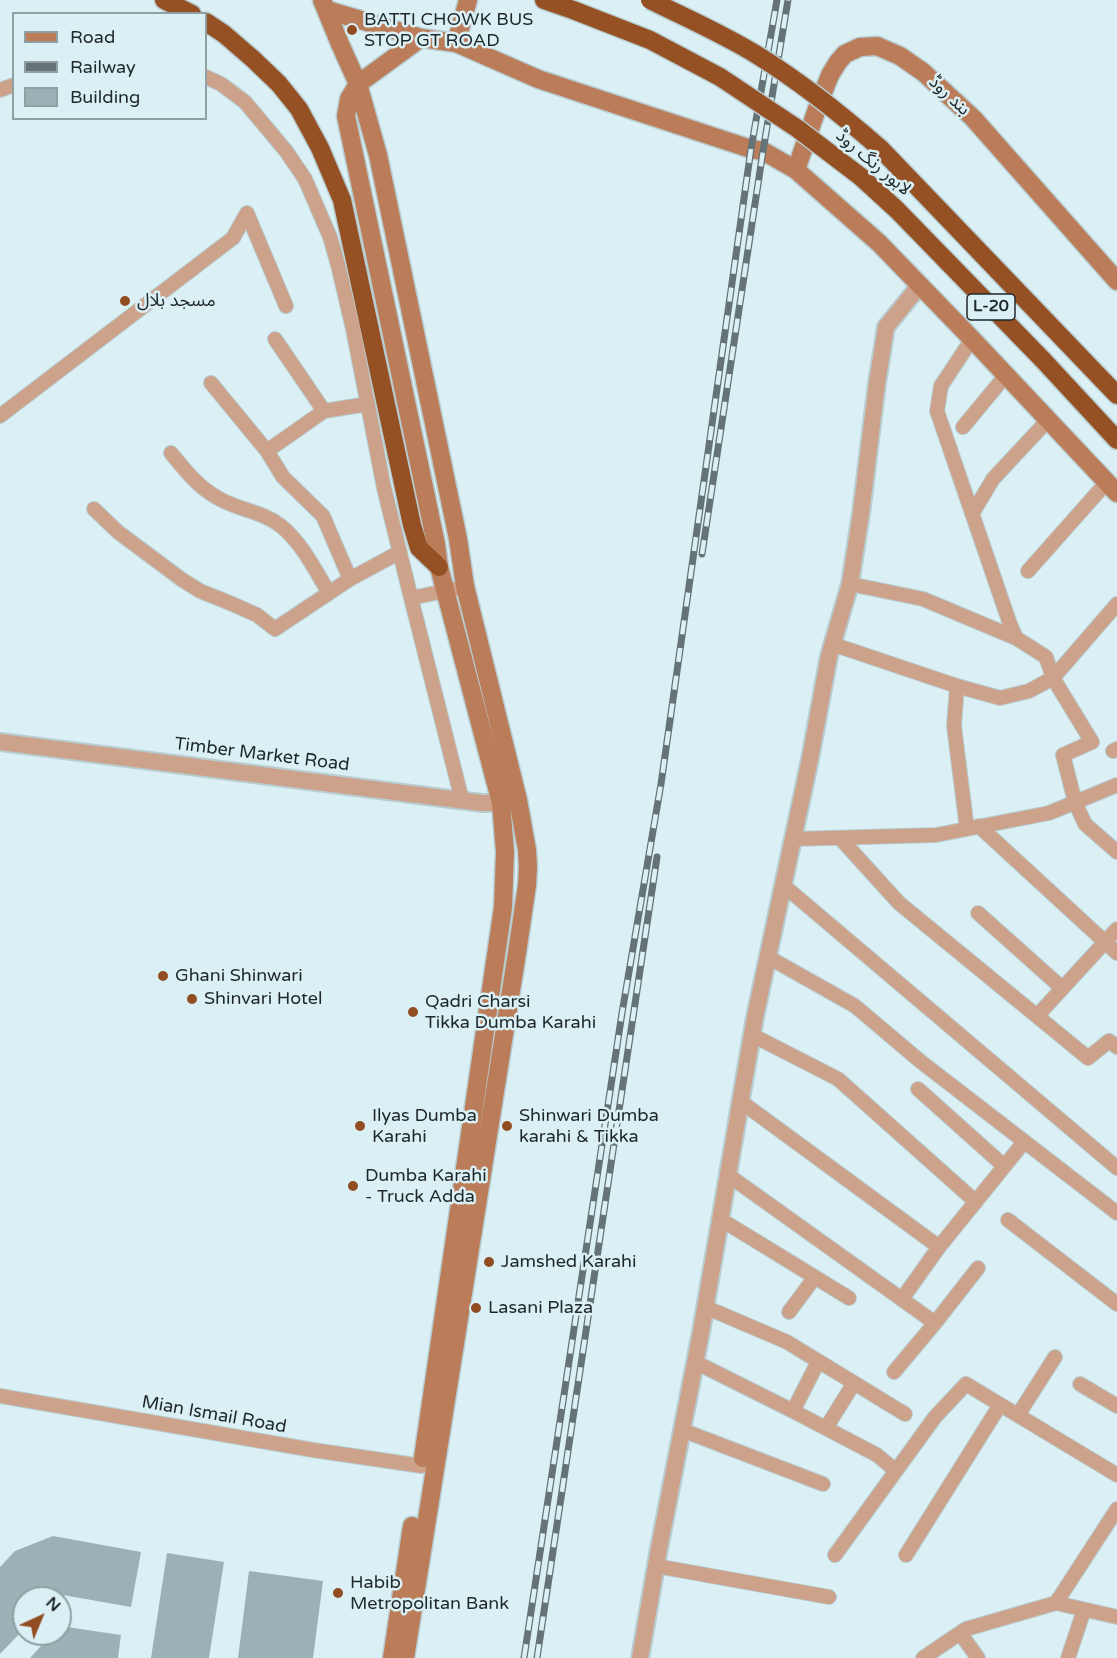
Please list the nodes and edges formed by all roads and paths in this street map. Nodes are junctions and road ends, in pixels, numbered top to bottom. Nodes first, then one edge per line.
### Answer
1 (164, 0) edge
2 (468, 0) edge
3 (544, 0) edge
4 (650, 0) edge
5 (325, 5) edge
6 (188, 12) edge
7 (207, 23) edge
8 (421, 38) junction
9 (456, 43) junction
10 (207, 77) edge
11 (358, 84) junction
12 (796, 170) junction
13 (1117, 282) edge
14 (920, 285) junction
15 (286, 306) dead end
16 (275, 339) dead end
17 (972, 339) junction
18 (1006, 375) junction
19 (211, 383) dead end
20 (1117, 395) edge
21 (368, 404) junction
22 (324, 411) junction
23 (0, 416) edge
24 (1048, 420) junction
25 (963, 427) dead end
26 (1117, 440) edge
27 (267, 451) junction
28 (171, 453) dead end
29 (1112, 488) edge
30 (94, 509) dead end
31 (972, 514) junction
32 (458, 539) junction
33 (427, 546) junction
34 (400, 552) junction
35 (439, 567) joint
36 (1028, 572) dead end
37 (350, 579) junction
38 (850, 584) junction
39 (465, 586) junction
40 (446, 592) junction
41 (328, 593) junction
42 (411, 598) junction
43 (1117, 604) edge
44 (1016, 638) junction
45 (832, 644) junction
46 (1053, 678) junction
47 (957, 686) junction
48 (0, 742) edge
49 (1117, 785) edge
50 (462, 800) junction
51 (510, 802) junction
52 (1075, 802) junction
53 (973, 827) junction
54 (840, 838) junction
55 (793, 839) junction
56 (1117, 852) edge
57 (783, 885) junction
58 (978, 914) dead end
59 (1117, 929) edge
60 (1105, 943) junction
61 (1117, 953) edge
62 (768, 957) junction
63 (1062, 988) junction
64 (1037, 1016) junction
65 (752, 1035) junction
66 (1114, 1040) edge
67 (918, 1089) dead end
68 (740, 1101) junction
69 (1024, 1142) junction
70 (1004, 1166) junction
71 (1117, 1168) edge
72 (728, 1175) junction
73 (975, 1202) junction
74 (1117, 1214) edge
75 (720, 1219) junction
76 (1008, 1220) dead end
77 (939, 1247) junction
78 (978, 1268) dead end
79 (815, 1277) junction
80 (849, 1298) dead end
81 (902, 1299) junction
82 (1117, 1304) edge
83 (705, 1308) junction
84 (789, 1312) dead end
85 (935, 1323) junction
86 (1055, 1357) dead end
87 (695, 1362) junction
88 (818, 1362) junction
89 (894, 1372) dead end
90 (854, 1383) junction
91 (1080, 1384) dead end
92 (0, 1396) edge
93 (1000, 1405) junction
94 (1117, 1406) edge
95 (793, 1412) junction
96 (905, 1414) dead end
97 (1018, 1416) junction
98 (826, 1428) junction
99 (682, 1430) junction
100 (422, 1466) junction
101 (896, 1471) junction
102 (1117, 1475) edge
103 (823, 1484) dead end
104 (1117, 1509) edge
105 (835, 1555) dead end
106 (906, 1555) dead end
107 (656, 1566) junction
108 (829, 1597) dead end
109 (1056, 1603) junction
110 (1084, 1610) junction
111 (1117, 1617) edge
112 (960, 1633) junction
113 (392, 1658) edge
114 (405, 1658) edge
115 (640, 1658) edge
116 (923, 1658) edge
117 (978, 1658) edge
118 (1068, 1658) edge

1 - 6 highway
2 - 9 main road
3 - 26 highway, لاہور رنگ روڈ / L-20, bridge
4 - 20 highway, لاہور رنگ روڈ / L-20, bridge
5 - 8 main road
5 - 11 main road
7 - 33 highway
8 - 9 main road
8 - 11 main road
9 - 12 main road
10 - 21 street
11 - 32 main road
11 - 33 main road
12 - 13 main road, بند روڈ
12 - 14 main road
14 - 17 main road
14 - 38 street
15 - 23 street
16 - 22 street
17 - 18 main road
17 - 31 street
18 - 24 main road
18 - 25 street
19 - 27 street
21 - 22 street
21 - 34 street
22 - 27 street
24 - 29 main road
24 - 31 street
27 - 37 street
28 - 41 street
29 - 36 street
30 - 41 street
31 - 44 street
32 - 33 main road
32 - 39 main road
33 - 35 highway
34 - 37 street
34 - 42 street
35 - 40 main road
37 - 41 street
38 - 44 street
38 - 45 street
39 - 40 street
39 - 51 main road
40 - 42 street
40 - 51 main road
42 - 50 street
43 - 46 street
44 - 46 street
45 - 47 street
45 - 55 street
46 - 47 street
46 - 52 street
47 - 53 street
48 - 50 street, Timber Market Road
49 - 52 street
50 - 51 street, Timber Market Road
51 - 100 main road
51 - 114 main road
52 - 53 street
52 - 56 street
53 - 54 street
53 - 60 street
54 - 55 street
54 - 64 street
55 - 57 street
57 - 62 street
57 - 71 street
58 - 63 street
59 - 60 street
60 - 61 street
60 - 63 street
62 - 65 street
62 - 69 street
63 - 64 street
64 - 66 street
65 - 68 street
65 - 73 street
67 - 70 street
68 - 72 street
68 - 77 street
69 - 70 street
69 - 74 street
70 - 73 street
72 - 75 street
72 - 81 street
73 - 77 street
75 - 79 street
75 - 83 street
76 - 82 street
77 - 81 street
78 - 85 street
79 - 80 street
79 - 84 street
81 - 85 street
83 - 87 street
83 - 88 street
85 - 89 street
86 - 97 street
87 - 95 street
87 - 99 street
88 - 90 street
88 - 95 street
90 - 96 street
90 - 98 street
91 - 94 street
92 - 100 street, Mian Ismail Road
93 - 97 street
93 - 101 street
93 - 106 street
95 - 98 street
97 - 102 street
98 - 101 street
99 - 103 street
99 - 107 street
100 - 113 main road
101 - 105 street
104 - 109 street
107 - 108 street
107 - 115 street
109 - 110 street
109 - 112 street
110 - 111 street
110 - 118 street
112 - 116 street
112 - 117 street

